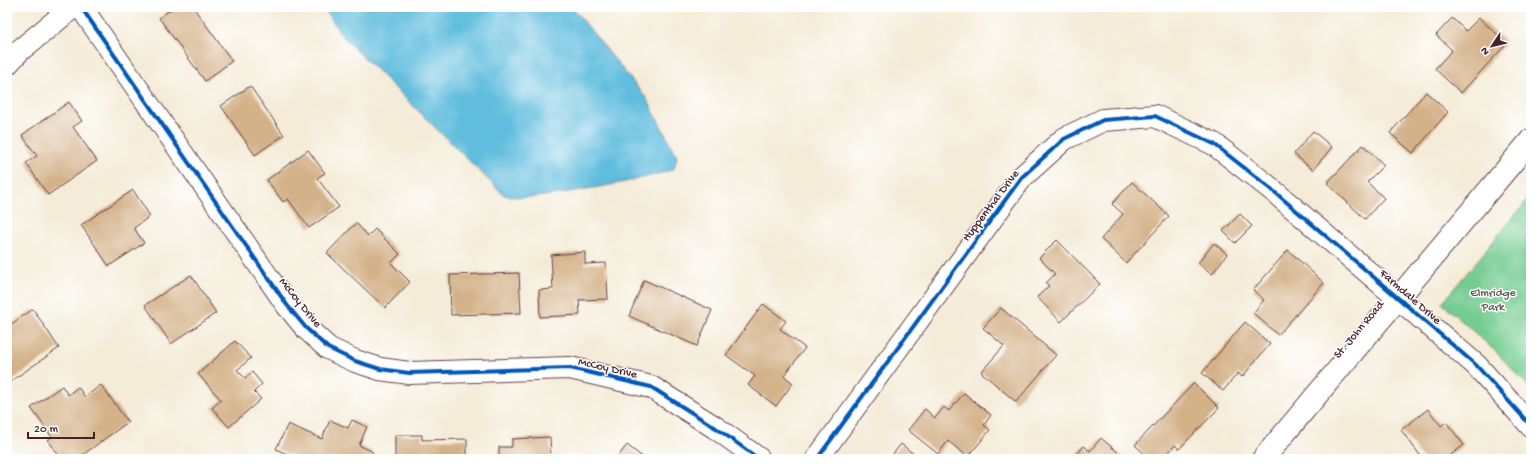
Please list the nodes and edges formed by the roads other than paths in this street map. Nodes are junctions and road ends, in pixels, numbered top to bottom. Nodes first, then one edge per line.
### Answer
1 (73, 7) edge
2 (82, 7) edge
3 (7, 64) edge
4 (1531, 140) edge
5 (1270, 188) joint
6 (1397, 297) junction
7 (1531, 426) edge
8 (759, 459) edge
9 (817, 459) edge
10 (1263, 459) edge

1 - 3 street
2 - 8 street, McCoy Drive
4 - 6 street, St. John Road
5 - 6 street, Farmdale Drive
5 - 9 street, Huppenthal Drive
6 - 7 street, Farmdale Drive
6 - 10 street, St. John Road

